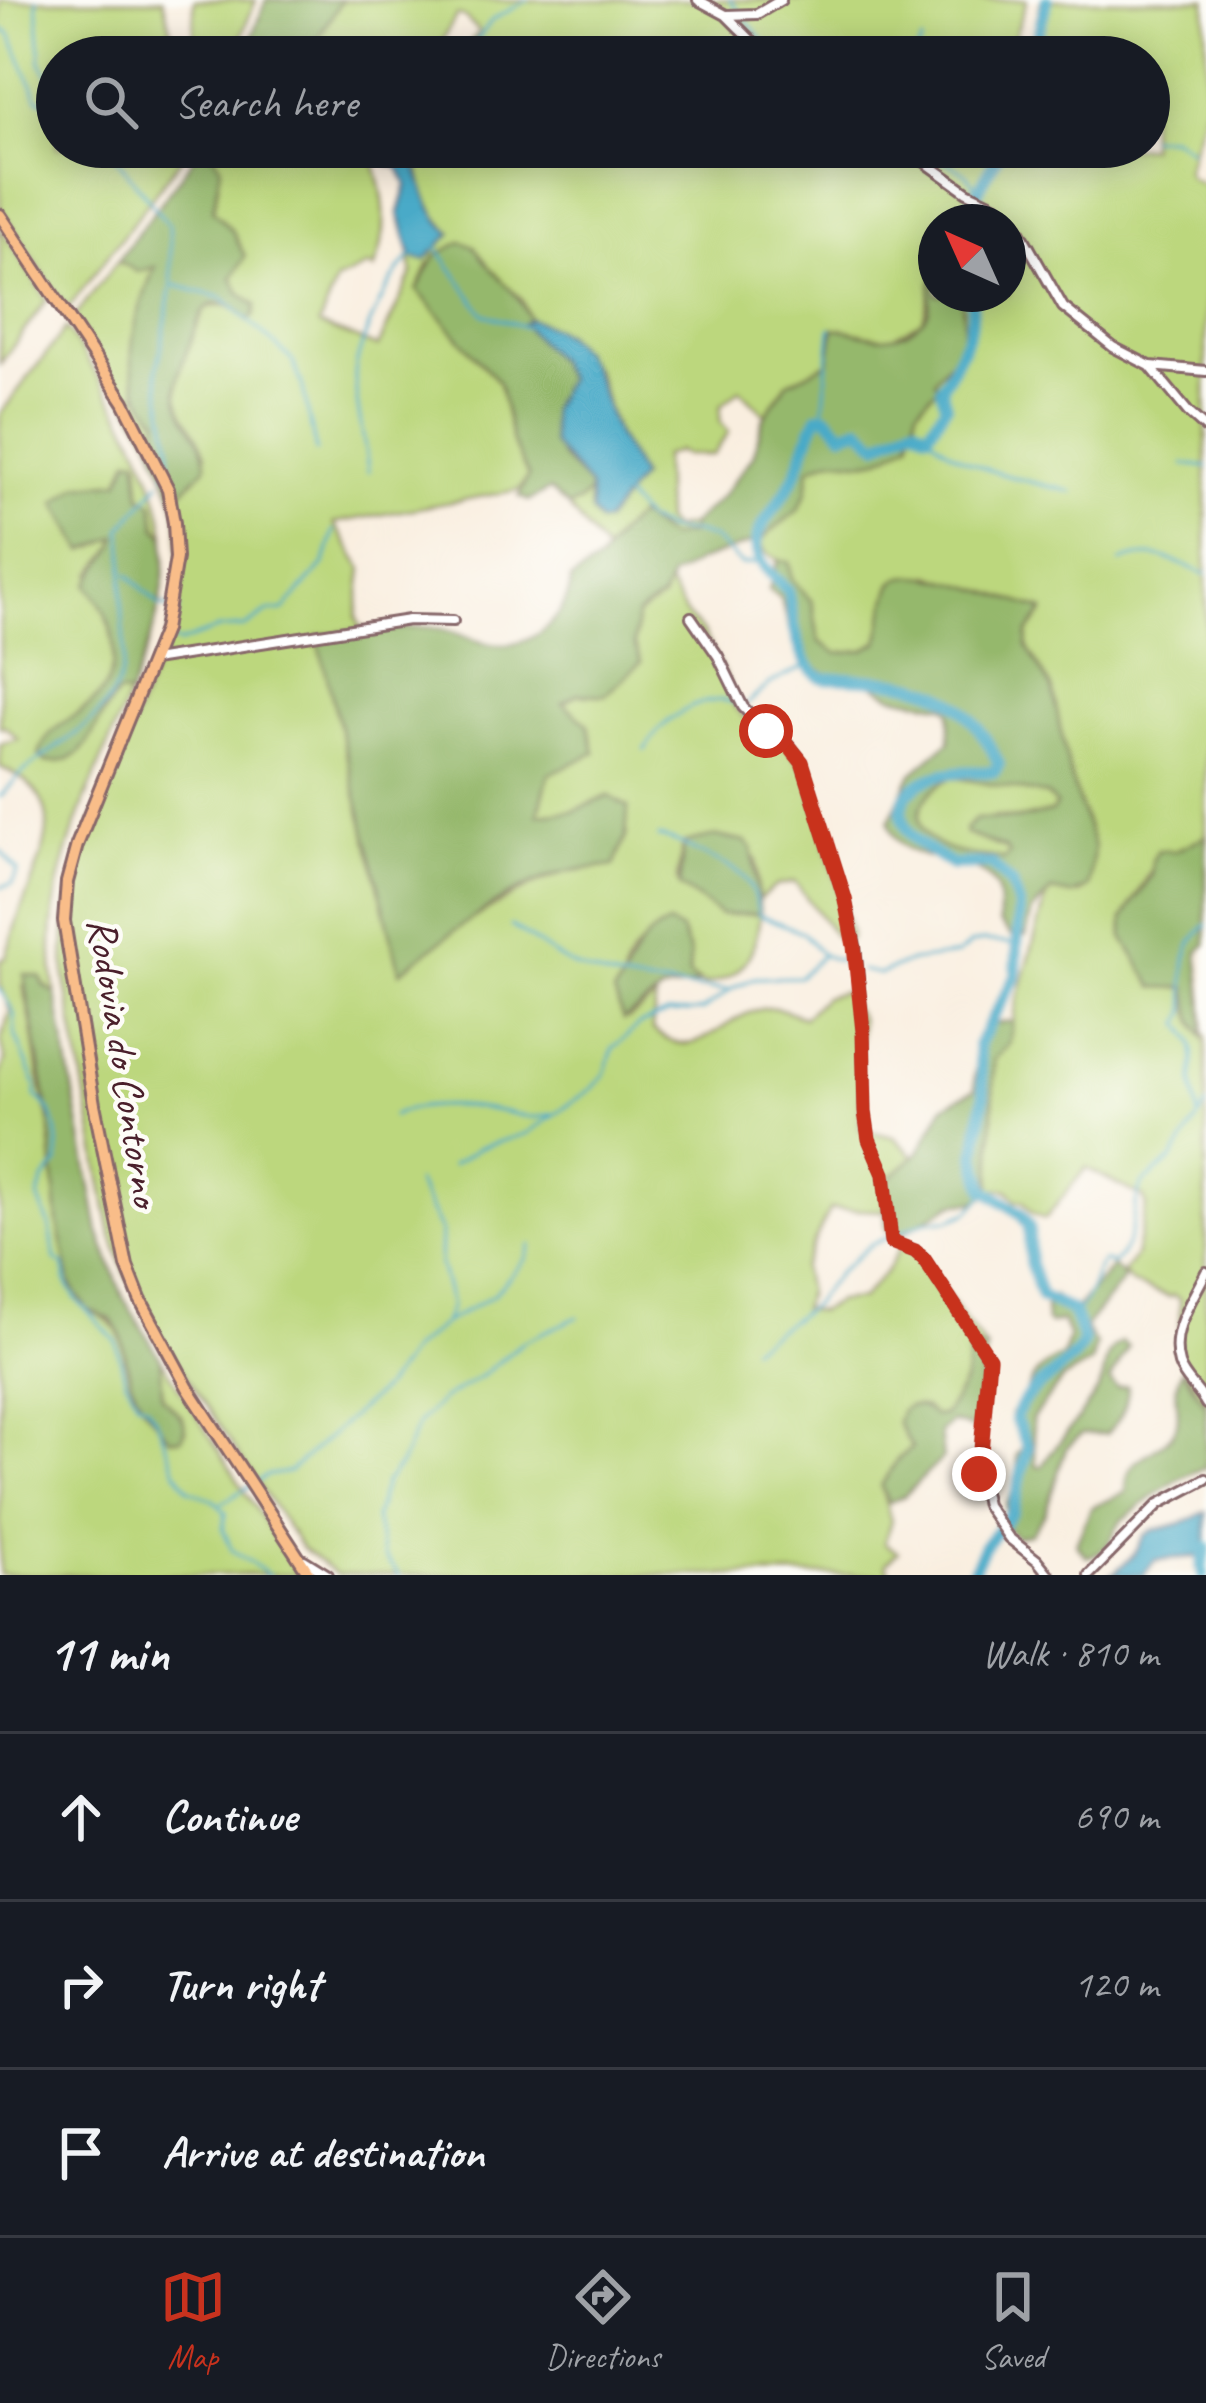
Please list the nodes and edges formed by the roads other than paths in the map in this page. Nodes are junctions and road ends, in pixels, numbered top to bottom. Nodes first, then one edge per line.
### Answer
1 (698, 0) edge
2 (782, 0) edge
3 (726, 15) junction
4 (747, 36) edge
5 (933, 168) edge
6 (0, 215) edge
7 (1150, 366) junction
8 (1206, 371) edge
9 (1206, 428) edge
10 (691, 617) dead end
11 (453, 621) dead end
12 (154, 660) junction
13 (1206, 1272) edge
14 (1206, 1404) edge
15 (1206, 1479) edge
16 (299, 1557) junction
17 (310, 1575) edge
18 (328, 1575) edge
19 (1048, 1575) edge
20 (1089, 1575) edge

1 - 3 street
2 - 3 street
3 - 4 street
5 - 7 street
6 - 12 main road, Rodovia do Contorno
7 - 8 street
7 - 9 street
10 - 19 street
11 - 12 street
12 - 16 main road, Rodovia do Contorno
13 - 14 street
15 - 20 street
16 - 17 main road, Rodovia do Contorno
16 - 18 street

